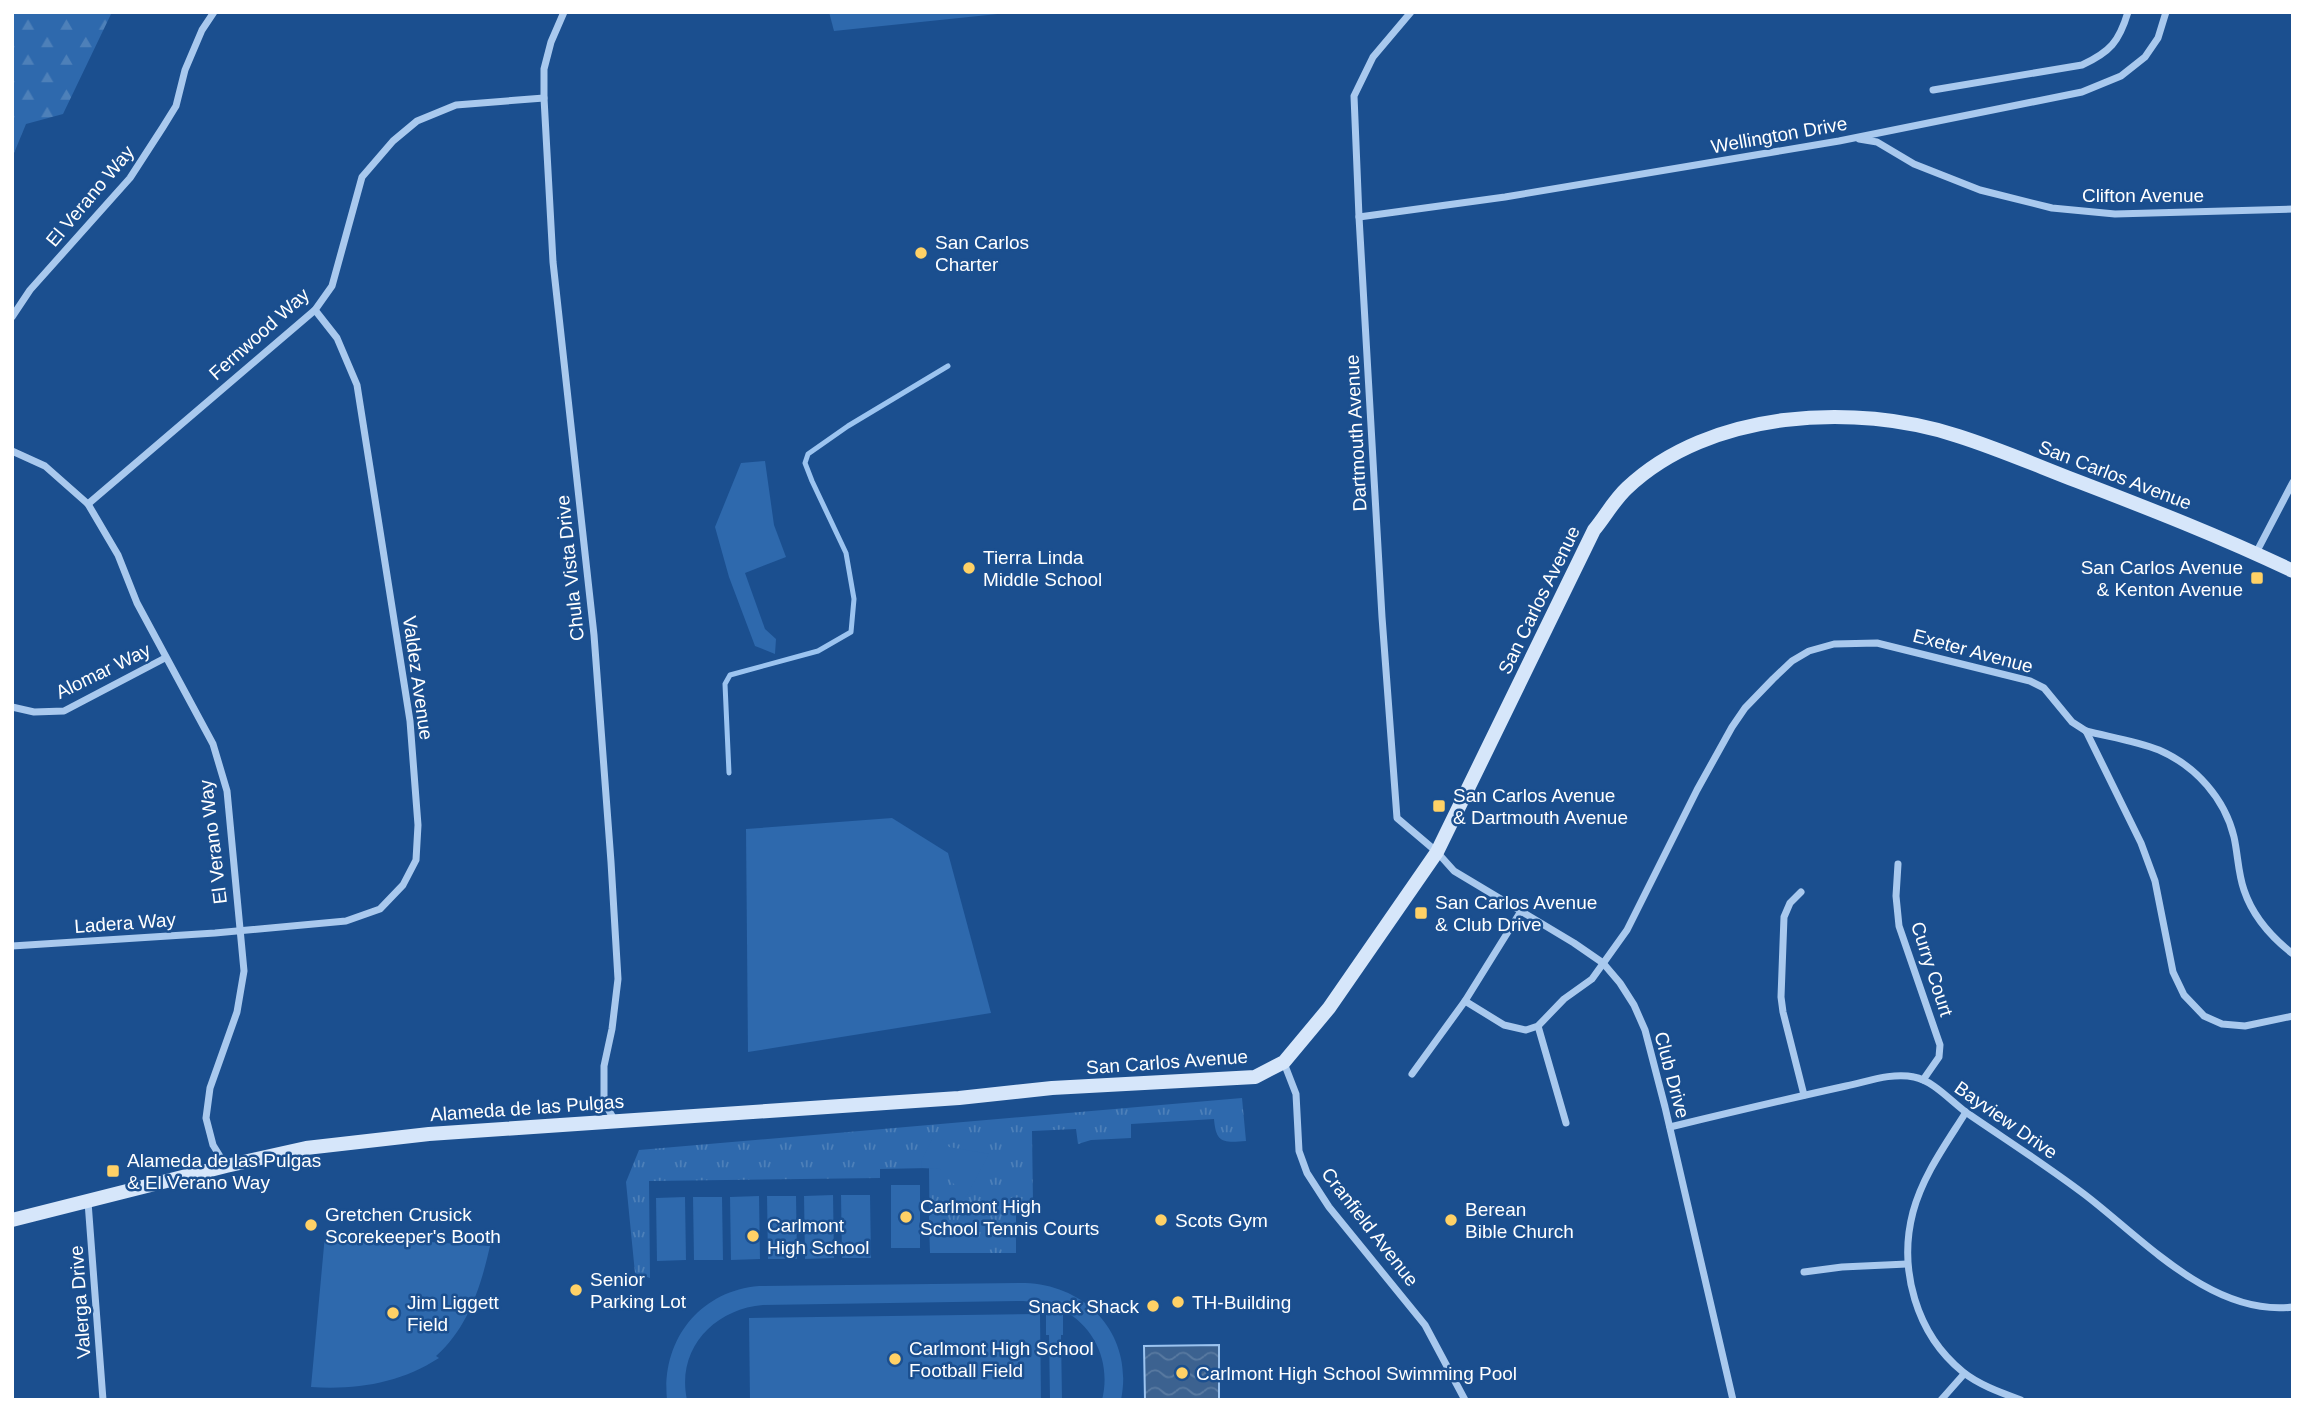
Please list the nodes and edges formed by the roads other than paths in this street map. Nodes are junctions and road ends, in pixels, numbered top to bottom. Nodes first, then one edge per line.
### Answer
1 (214, 12) edge
2 (564, 12) edge
3 (1411, 12) edge
4 (2128, 12) edge
5 (2166, 12) edge
6 (1933, 90) dead end
7 (544, 98) junction
8 (1839, 141) junction
9 (2293, 209) edge
10 (1359, 217) junction
11 (315, 310) junction
12 (12, 317) edge
13 (12, 451) edge
14 (2293, 482) edge
15 (88, 504) junction
16 (2255, 553) junction
17 (2293, 571) edge
18 (165, 657) junction
19 (12, 707) edge
20 (2086, 731) junction
21 (1437, 852) junction
22 (1898, 864) dead end
23 (1801, 892) dead end
24 (1521, 911) junction
25 (239, 929) junction
26 (12, 946) edge
27 (2293, 954) edge
28 (1603, 963) junction
29 (1465, 1001) junction
30 (2293, 1016) edge
31 (1538, 1026) junction
32 (1284, 1062) junction
33 (1412, 1074) dead end
34 (1923, 1080) junction
35 (1052, 1088) joint
36 (1804, 1095) junction
37 (1966, 1112) junction
38 (615, 1121) junction
39 (1566, 1123) dead end
40 (1670, 1127) junction
41 (226, 1166) junction
42 (88, 1202) junction
43 (12, 1220) edge
44 (1907, 1264) junction
45 (1804, 1272) dead end
46 (2293, 1307) edge
47 (1964, 1374) junction
48 (103, 1400) edge
49 (1465, 1400) edge
50 (1733, 1400) edge
51 (1941, 1400) edge
52 (2021, 1400) edge

1 - 12 street, El Verano Way
2 - 7 street, Chula Vista Drive
3 - 10 street, Dartmouth Avenue
4 - 6 street
5 - 8 street, Wellington Drive
7 - 11 street, Fernwood Way
7 - 38 street, Chula Vista Drive
8 - 9 street, Clifton Avenue
8 - 10 street, Wellington Drive
10 - 21 street, Dartmouth Avenue
11 - 15 street, Fernwood Way
11 - 25 street, Valdez Avenue
13 - 15 street, El Verano Way
14 - 16 street
15 - 18 street, El Verano Way
16 - 17 main road, San Carlos Avenue
16 - 21 main road, San Carlos Avenue
18 - 19 street, Alomar Way
18 - 25 street, El Verano Way
20 - 27 street
20 - 28 street, Exeter Avenue
20 - 30 street, Exeter Avenue
21 - 24 street, Club Drive
21 - 32 main road, San Carlos Avenue
22 - 34 street, Curry Court
23 - 36 street
24 - 28 street, Club Drive
24 - 29 street
25 - 26 street, Ladera Way
25 - 41 street, El Verano Way
28 - 31 street, Exeter Avenue
28 - 40 street, Club Drive
29 - 31 street
29 - 33 street
31 - 39 street
32 - 35 main road, San Carlos Avenue
32 - 49 street, Cranfield Avenue
34 - 36 street
34 - 37 street, Bayview Drive
35 - 38 main road, Alameda de las Pulgas
36 - 40 street
37 - 44 street
37 - 46 street, Bayview Drive
38 - 41 main road, Alameda de las Pulgas
40 - 50 street, Club Drive
41 - 42 main road, Alameda de las Pulgas
42 - 43 main road, Alameda de las Pulgas
42 - 48 street, Valerga Drive
44 - 45 street
44 - 47 street
47 - 51 street
47 - 52 street

